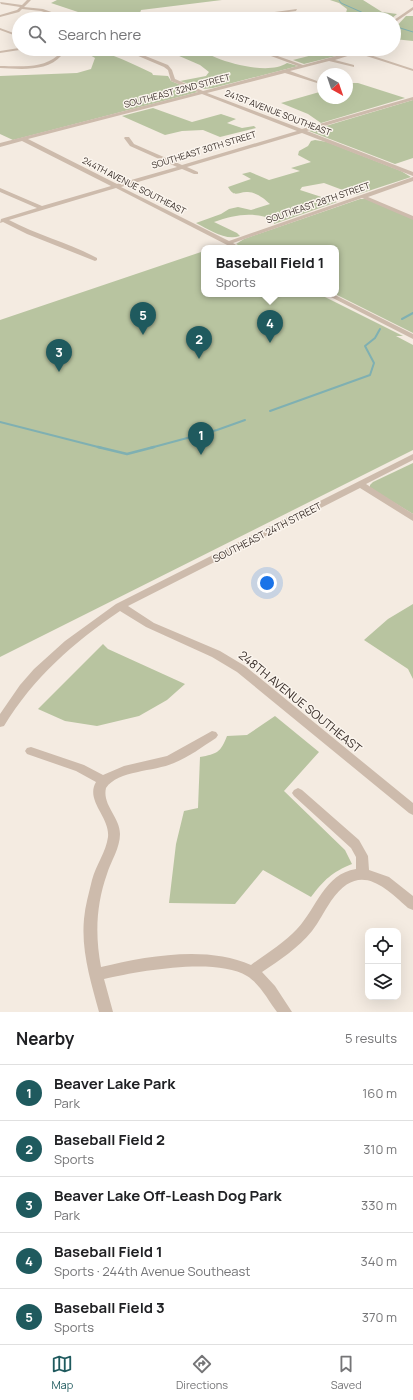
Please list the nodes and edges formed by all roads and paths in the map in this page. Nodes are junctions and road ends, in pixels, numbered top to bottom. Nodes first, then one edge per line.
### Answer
1 (29, 0) edge
2 (1, 3) edge
3 (22, 7) junction
4 (413, 8) edge
5 (301, 9) dead end
6 (16, 12) edge
7 (48, 12) edge
8 (280, 12) edge
9 (12, 13) edge
10 (405, 13) junction
11 (413, 14) edge
12 (0, 16) edge
13 (401, 16) edge
14 (1, 30) edge
15 (12, 34) edge
16 (12, 50) edge
17 (0, 52) edge
18 (59, 56) edge
19 (142, 56) edge
20 (273, 56) edge
21 (344, 56) edge
22 (369, 56) edge
23 (331, 60) junction
24 (352, 66) dead end
25 (0, 67) edge
26 (304, 67) junction
27 (413, 70) edge
28 (285, 71) junction
29 (315, 82) dead end
30 (205, 92) junction
31 (413, 98) edge
32 (302, 130) junction
33 (127, 138) dead end
34 (23, 139) junction
35 (0, 145) edge
36 (181, 167) junction
37 (196, 173) dead end
38 (413, 174) edge
39 (413, 179) edge
40 (115, 186) junction
41 (0, 190) edge
42 (364, 197) junction
43 (41, 208) junction
44 (413, 218) edge
45 (2, 220) edge
46 (228, 243) junction
47 (232, 245) edge
48 (95, 259) dead end
49 (334, 297) edge
50 (413, 337) edge
51 (413, 457) edge
52 (360, 484) junction
53 (413, 518) edge
54 (120, 606) junction
55 (1, 718) edge
56 (212, 735) dead end
57 (32, 751) dead end
58 (104, 781) junction
59 (298, 794) dead end
60 (413, 810) edge
61 (363, 874) junction
62 (413, 904) edge
63 (252, 972) junction
64 (96, 975) junction
65 (106, 1012) edge
66 (285, 1012) edge

1 - 3 street
2 - 3 street
3 - 6 street
3 - 7 street
4 - 10 street
5 - 8 street
9 - 12 street
10 - 11 street
10 - 13 street
14 - 15 street
16 - 17 street
18 - 25 street
19 - 30 street, 241ST AVENUE SOUTHEAST
20 - 26 street
21 - 23 street, SOUTHEAST 32ND STREET
22 - 27 street
23 - 24 street
23 - 26 street, SOUTHEAST 32ND STREET
26 - 28 street, SOUTHEAST 32ND STREET
28 - 29 street
28 - 30 street, SOUTHEAST 32ND STREET
30 - 32 street, 241ST AVENUE SOUTHEAST
30 - 34 street, SOUTHEAST 32ND STREET
31 - 32 street, SOUTHEAST 30TH STREET
32 - 36 street, SOUTHEAST 30TH STREET
32 - 38 street, 241ST AVENUE SOUTHEAST
33 - 36 street
34 - 35 street, SOUTHEAST 32ND STREET
34 - 40 street, 244TH AVENUE SOUTHEAST
36 - 37 street
36 - 40 street, SOUTHEAST 30TH STREET
39 - 42 street, SOUTHEAST 28TH STREET
40 - 43 street, SOUTHEAST 30TH STREET
40 - 46 street, 244TH AVENUE SOUTHEAST
41 - 43 street
42 - 44 street
42 - 46 street, SOUTHEAST 28TH STREET
43 - 45 street, SOUTHEAST 30TH STREET
45 - 48 street
46 - 47 street, 244TH AVENUE SOUTHEAST
49 - 50 street
51 - 52 street, SOUTHEAST 24TH STREET
52 - 53 street
52 - 54 street, SOUTHEAST 24TH STREET
54 - 55 street, SOUTHEAST 24TH STREET
54 - 60 street, 248TH AVENUE SOUTHEAST
56 - 58 street
57 - 58 street
58 - 64 street
59 - 61 street
61 - 62 street
61 - 63 street
63 - 64 street
63 - 66 street
64 - 65 street

